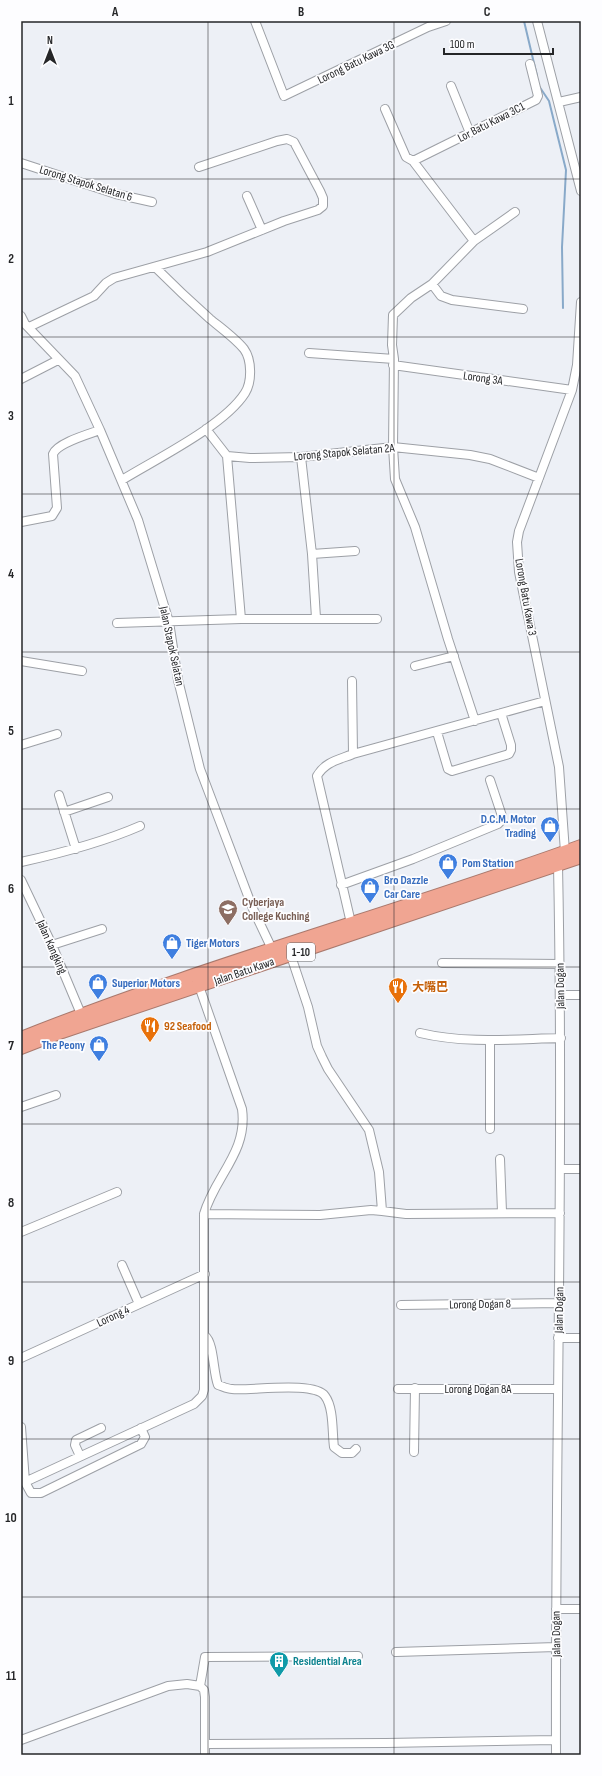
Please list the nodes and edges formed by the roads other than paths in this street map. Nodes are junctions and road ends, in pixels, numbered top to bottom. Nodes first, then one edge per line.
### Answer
1 (256, 21) edge
2 (446, 21) edge
3 (537, 21) edge
4 (530, 64) dead end
5 (451, 86) dead end
6 (581, 97) edge
7 (559, 102) junction
8 (385, 109) dead end
9 (470, 133) junction
10 (413, 161) junction
11 (21, 163) edge
12 (200, 167) dead end
13 (581, 192) edge
14 (247, 196) dead end
15 (152, 202) dead end
16 (515, 212) dead end
17 (262, 230) junction
18 (474, 241) junction
19 (155, 266) junction
20 (432, 284) junction
21 (581, 302) edge
22 (522, 309) dead end
23 (21, 316) edge
24 (25, 325) edge
25 (309, 353) dead end
26 (58, 360) junction
27 (393, 362) junction
28 (21, 379) edge
29 (572, 390) junction
30 (206, 429) junction
31 (100, 430) junction
32 (393, 447) junction
33 (227, 456) junction
34 (301, 457) junction
35 (540, 478) junction
36 (122, 480) junction
37 (21, 522) edge
38 (355, 551) dead end
39 (312, 554) junction
40 (316, 618) junction
41 (241, 619) junction
42 (377, 619) dead end
43 (169, 622) junction
44 (117, 623) dead end
45 (454, 656) junction
46 (21, 661) edge
47 (415, 666) dead end
48 (82, 671) dead end
49 (352, 681) dead end
50 (545, 701) junction
51 (501, 713) junction
52 (475, 721) junction
53 (437, 732) junction
54 (57, 734) dead end
55 (21, 745) edge
56 (352, 754) junction
57 (490, 780) dead end
58 (59, 795) dead end
59 (108, 797) dead end
60 (64, 812) junction
61 (140, 826) dead end
62 (581, 846) edge
63 (76, 849) junction
64 (565, 852) junction
65 (581, 857) edge
66 (21, 862) edge
67 (558, 865) junction
68 (21, 880) edge
69 (341, 885) junction
70 (351, 923) junction
71 (102, 929) dead end
72 (52, 945) junction
73 (272, 949) junction
74 (291, 956) junction
75 (442, 963) dead end
76 (560, 964) junction
77 (199, 986) junction
78 (560, 995) junction
79 (581, 995) edge
80 (81, 1014) junction
81 (420, 1033) dead end
82 (21, 1038) edge
83 (561, 1038) junction
84 (490, 1040) junction
85 (21, 1048) edge
86 (56, 1095) dead end
87 (21, 1107) edge
88 (490, 1129) dead end
89 (500, 1160) dead end
90 (560, 1169) junction
91 (581, 1169) edge
92 (117, 1192) dead end
93 (382, 1210) junction
94 (502, 1212) junction
95 (560, 1213) junction
96 (204, 1214) junction
97 (21, 1232) edge
98 (122, 1265) dead end
99 (205, 1274) junction
100 (559, 1303) junction
101 (139, 1304) junction
102 (401, 1305) dead end
103 (204, 1336) junction
104 (558, 1338) junction
105 (581, 1338) edge
106 (21, 1358) edge
107 (415, 1388) junction
108 (398, 1389) dead end
109 (558, 1389) junction
110 (21, 1427) edge
111 (101, 1428) dead end
112 (140, 1428) junction
113 (356, 1449) dead end
114 (414, 1452) dead end
115 (80, 1456) junction
116 (25, 1482) junction
117 (556, 1609) junction
118 (581, 1609) edge
119 (556, 1647) junction
120 (396, 1652) dead end
121 (358, 1656) dead end
122 (200, 1686) junction
123 (21, 1740) edge
124 (556, 1740) junction
125 (206, 1744) junction
126 (205, 1755) edge
127 (556, 1755) edge

1 - 2 street, Lorong Batu Kawa 3G
3 - 7 street
4 - 9 street, Lor Batu Kawa 3C1
5 - 9 street
6 - 7 street
7 - 13 street
8 - 10 street
9 - 10 street, Lor Batu Kawa 3C1
10 - 18 street
11 - 15 street, Lorong Stapok Selatan 6
12 - 17 street
14 - 17 street
16 - 18 street
17 - 19 street
18 - 20 street
19 - 24 street
19 - 30 street
20 - 22 street
20 - 27 street
21 - 29 street, Lorong Batu Kawa 3
23 - 24 street, Jalan Stapok Selatan
24 - 26 street, Jalan Stapok Selatan
25 - 27 street, Lorong 3A
26 - 28 street
26 - 31 street, Jalan Stapok Selatan
27 - 29 street, Lorong 3A
27 - 32 street
29 - 35 street, Lorong Batu Kawa 3
30 - 33 street
30 - 36 street
31 - 36 street, Jalan Stapok Selatan
31 - 37 street
32 - 34 street, Lorong Stapok Selatan 2A
32 - 35 street, Lorong Stapok Selatan 2A
32 - 45 street
33 - 34 street, Lorong Stapok Selatan 2A
33 - 41 street
34 - 39 street
35 - 50 street, Lorong Batu Kawa 3
36 - 43 street, Jalan Stapok Selatan
38 - 39 street
39 - 40 street
40 - 41 street
40 - 42 street
41 - 43 street
43 - 44 street
43 - 73 street, Jalan Stapok Selatan
45 - 47 street
45 - 52 street
46 - 48 street
49 - 56 street
50 - 51 street
50 - 64 street, Lorong Batu Kawa 3
51 - 52 street
51 - 53 street
52 - 53 street
53 - 56 street
54 - 55 street
56 - 69 street
57 - 69 street
58 - 60 street
59 - 60 street
60 - 63 street
61 - 63 street
62 - 64 highway, Jalan Batu Kawa / 1-10
63 - 66 street
64 - 70 highway, Jalan Batu Kawa / 1-10
65 - 67 highway, Jalan Batu Kawa / 1-10
67 - 74 highway, Jalan Batu Kawa / 1-10
67 - 76 street, Jalan Dogan
68 - 72 street, Jalan Kangking
69 - 70 street
70 - 73 highway, Jalan Batu Kawa / 1-10
71 - 72 street
72 - 80 street, Jalan Kangking
73 - 80 highway, Jalan Batu Kawa / 1-10
74 - 77 highway, Jalan Batu Kawa / 1-10
74 - 93 street
75 - 76 street
76 - 78 street, Jalan Dogan
77 - 85 highway, Jalan Batu Kawa / 1-10
77 - 96 street
78 - 79 street
78 - 83 street, Jalan Dogan
80 - 82 highway, Jalan Batu Kawa / 1-10
81 - 84 street
83 - 84 street
83 - 90 street, Jalan Dogan
84 - 88 street
86 - 87 street
89 - 94 street
90 - 91 street
90 - 95 street, Jalan Dogan
92 - 97 street
93 - 94 street
93 - 96 street
94 - 95 street
95 - 100 street, Jalan Dogan
96 - 99 street
98 - 101 street
99 - 101 street, Lorong 4
99 - 103 street
100 - 102 street, Lorong Dogan 8
100 - 104 street, Jalan Dogan
101 - 106 street, Lorong 4
103 - 112 street
103 - 113 street
104 - 105 street
104 - 109 street, Jalan Dogan
107 - 108 street, Lorong Dogan 8A
107 - 109 street, Lorong Dogan 8A
107 - 114 street
109 - 117 street, Jalan Dogan
110 - 116 street
111 - 115 street
112 - 115 street
112 - 116 street
115 - 116 street
117 - 118 street
117 - 119 street, Jalan Dogan
119 - 120 street
119 - 124 street, Jalan Dogan
121 - 122 street
122 - 123 street
122 - 125 street
124 - 125 street
124 - 127 street, Jalan Dogan
125 - 126 street

